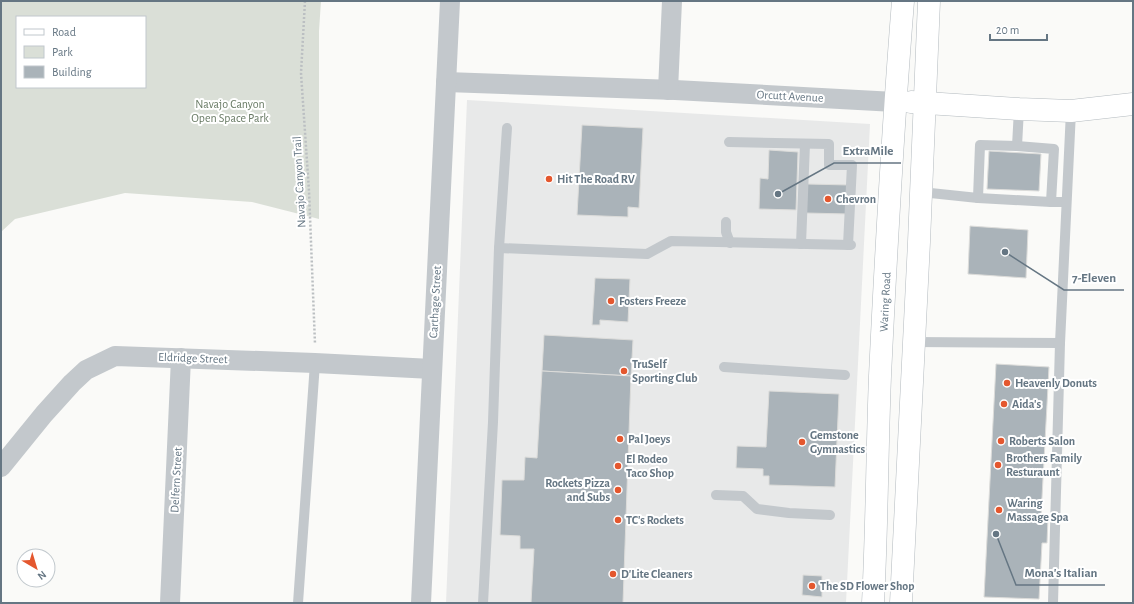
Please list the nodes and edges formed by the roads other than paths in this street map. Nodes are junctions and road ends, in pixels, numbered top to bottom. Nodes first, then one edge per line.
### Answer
1 (450, 1) edge
2 (672, 1) edge
3 (902, 1) edge
4 (929, 1) edge
5 (446, 82) junction
6 (668, 90) junction
7 (895, 102) junction
8 (925, 102) junction
9 (1133, 104) edge
10 (1019, 109) junction
11 (1071, 110) junction
12 (507, 128) dead end
13 (729, 142) dead end
14 (805, 144) junction
15 (1017, 146) junction
16 (921, 192) junction
17 (978, 198) junction
18 (1051, 202) junction
19 (1066, 202) junction
20 (726, 222) dead end
21 (730, 243) junction
22 (801, 244) junction
23 (499, 248) junction
24 (914, 342) junction
25 (1060, 343) junction
26 (181, 358) junction
27 (315, 363) junction
28 (724, 367) dead end
29 (432, 369) junction
30 (846, 375) dead end
31 (1, 467) edge
32 (716, 495) dead end
33 (830, 514) dead end
34 (170, 603) edge
35 (298, 603) edge
36 (421, 603) edge
37 (483, 603) edge
38 (873, 603) edge
39 (902, 603) edge
40 (1053, 603) edge

1 - 5 street, Carthage Street
2 - 6 street
3 - 7 main road, Waring Road
4 - 8 main road
5 - 6 street, Orcutt Avenue
5 - 29 street, Carthage Street
6 - 7 street, Orcutt Avenue
7 - 8 main road, Orcutt Avenue
7 - 38 main road, Waring Road
8 - 10 main road, Orcutt Avenue
8 - 16 main road
9 - 11 main road, Orcutt Avenue
10 - 11 main road, Orcutt Avenue
10 - 15 lane
11 - 19 lane
12 - 23 lane
13 - 14 lane
14 - 22 lane
14 - 22 lane
15 - 17 lane
15 - 18 lane
16 - 17 lane
16 - 24 main road
17 - 18 lane
18 - 19 lane
19 - 25 lane
20 - 21 lane
21 - 22 lane
21 - 23 lane
23 - 37 lane
24 - 25 lane
24 - 39 main road
25 - 40 lane
26 - 27 street, Eldridge Street
26 - 31 street, Eldridge Street
26 - 34 street, Delfern Street
27 - 29 street, Eldridge Street
27 - 35 lane
28 - 30 lane
29 - 36 street, Carthage Street
32 - 33 lane

